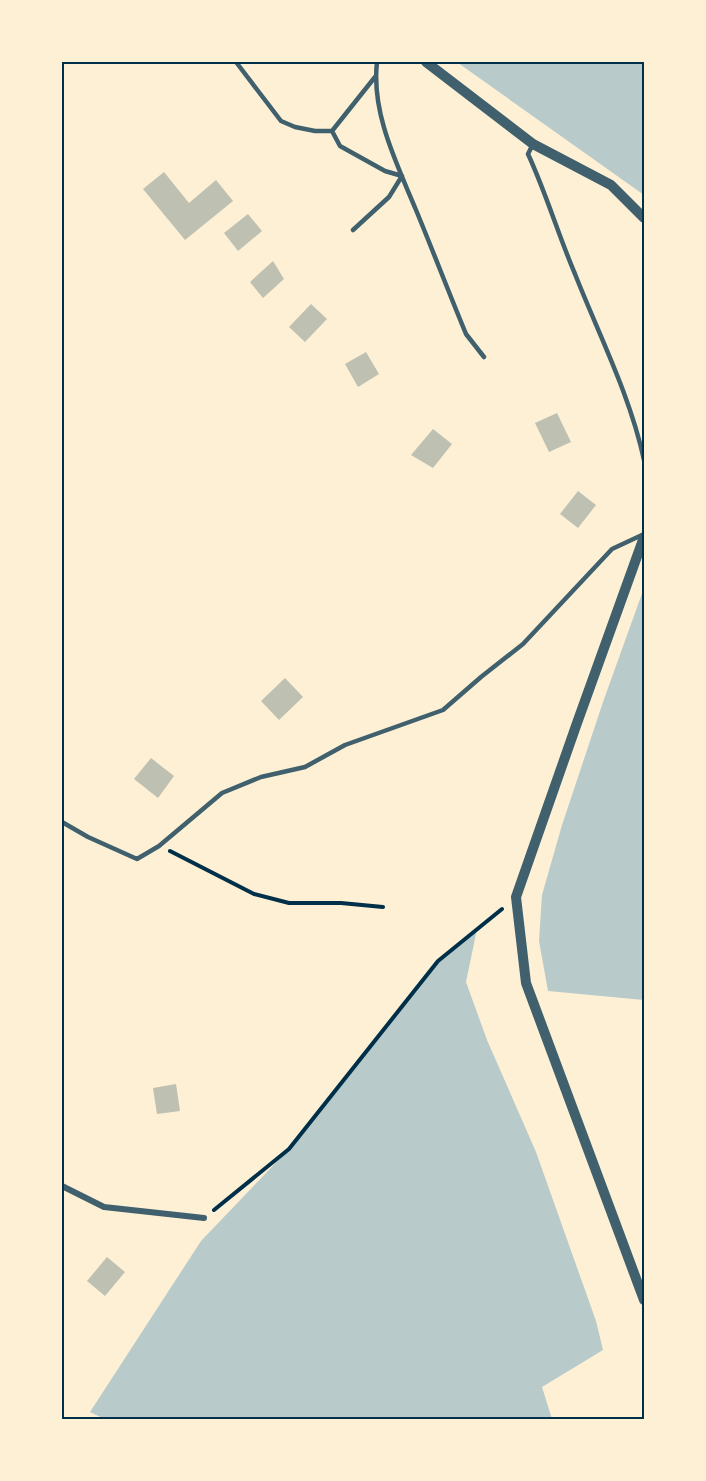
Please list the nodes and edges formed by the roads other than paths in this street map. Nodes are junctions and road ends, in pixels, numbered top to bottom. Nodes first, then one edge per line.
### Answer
1 (236, 62) edge
2 (377, 62) edge
3 (426, 62) edge
4 (375, 77) junction
5 (332, 131) junction
6 (533, 144) junction
7 (402, 176) junction
8 (645, 218) edge
9 (353, 230) dead end
10 (484, 357) dead end
11 (645, 460) edge
12 (645, 535) edge
13 (62, 822) edge
14 (62, 1186) edge
15 (204, 1218) road end
16 (645, 1300) edge

1 - 5 lane
2 - 4 lane
3 - 6 street
4 - 5 lane
4 - 7 lane
5 - 7 lane
6 - 8 street
6 - 11 lane
7 - 9 lane
7 - 10 lane
12 - 13 lane
12 - 16 street
14 - 15 street

